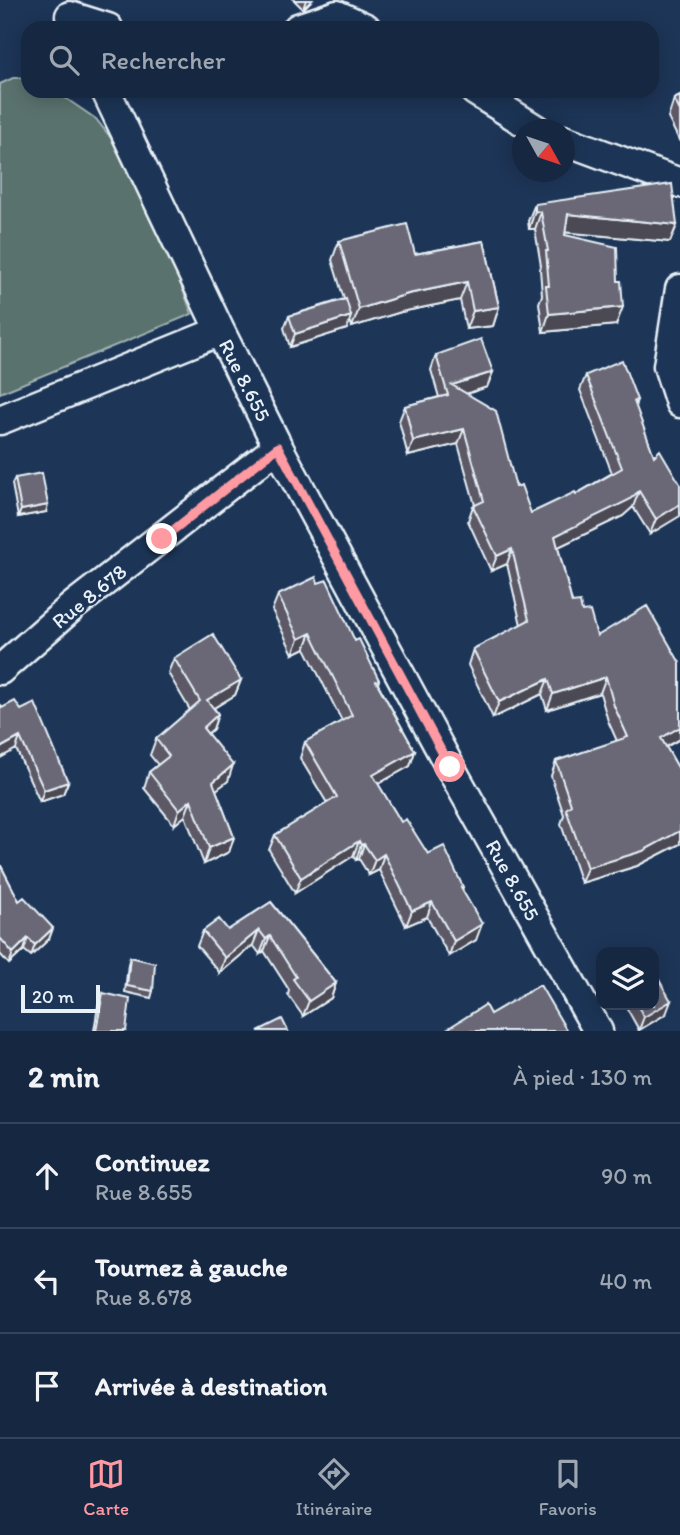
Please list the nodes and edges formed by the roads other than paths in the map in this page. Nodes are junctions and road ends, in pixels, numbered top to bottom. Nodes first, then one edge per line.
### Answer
1 (69, 15) edge
2 (87, 21) edge
3 (319, 21) edge
4 (350, 21) edge
5 (109, 98) edge
6 (486, 98) edge
7 (520, 119) edge
8 (575, 145) edge
9 (680, 183) edge
10 (680, 289) edge
11 (220, 331) junction
12 (680, 403) edge
13 (0, 420) edge
14 (278, 447) junction
15 (0, 670) edge
16 (598, 1031) edge

1 - 2 street
3 - 4 street
5 - 11 street, Rue 8.655
6 - 7 street
8 - 9 street
10 - 12 street
11 - 13 street
11 - 14 street, Rue 8.655
14 - 15 street, Rue 8.678
14 - 16 street, Rue 8.655

